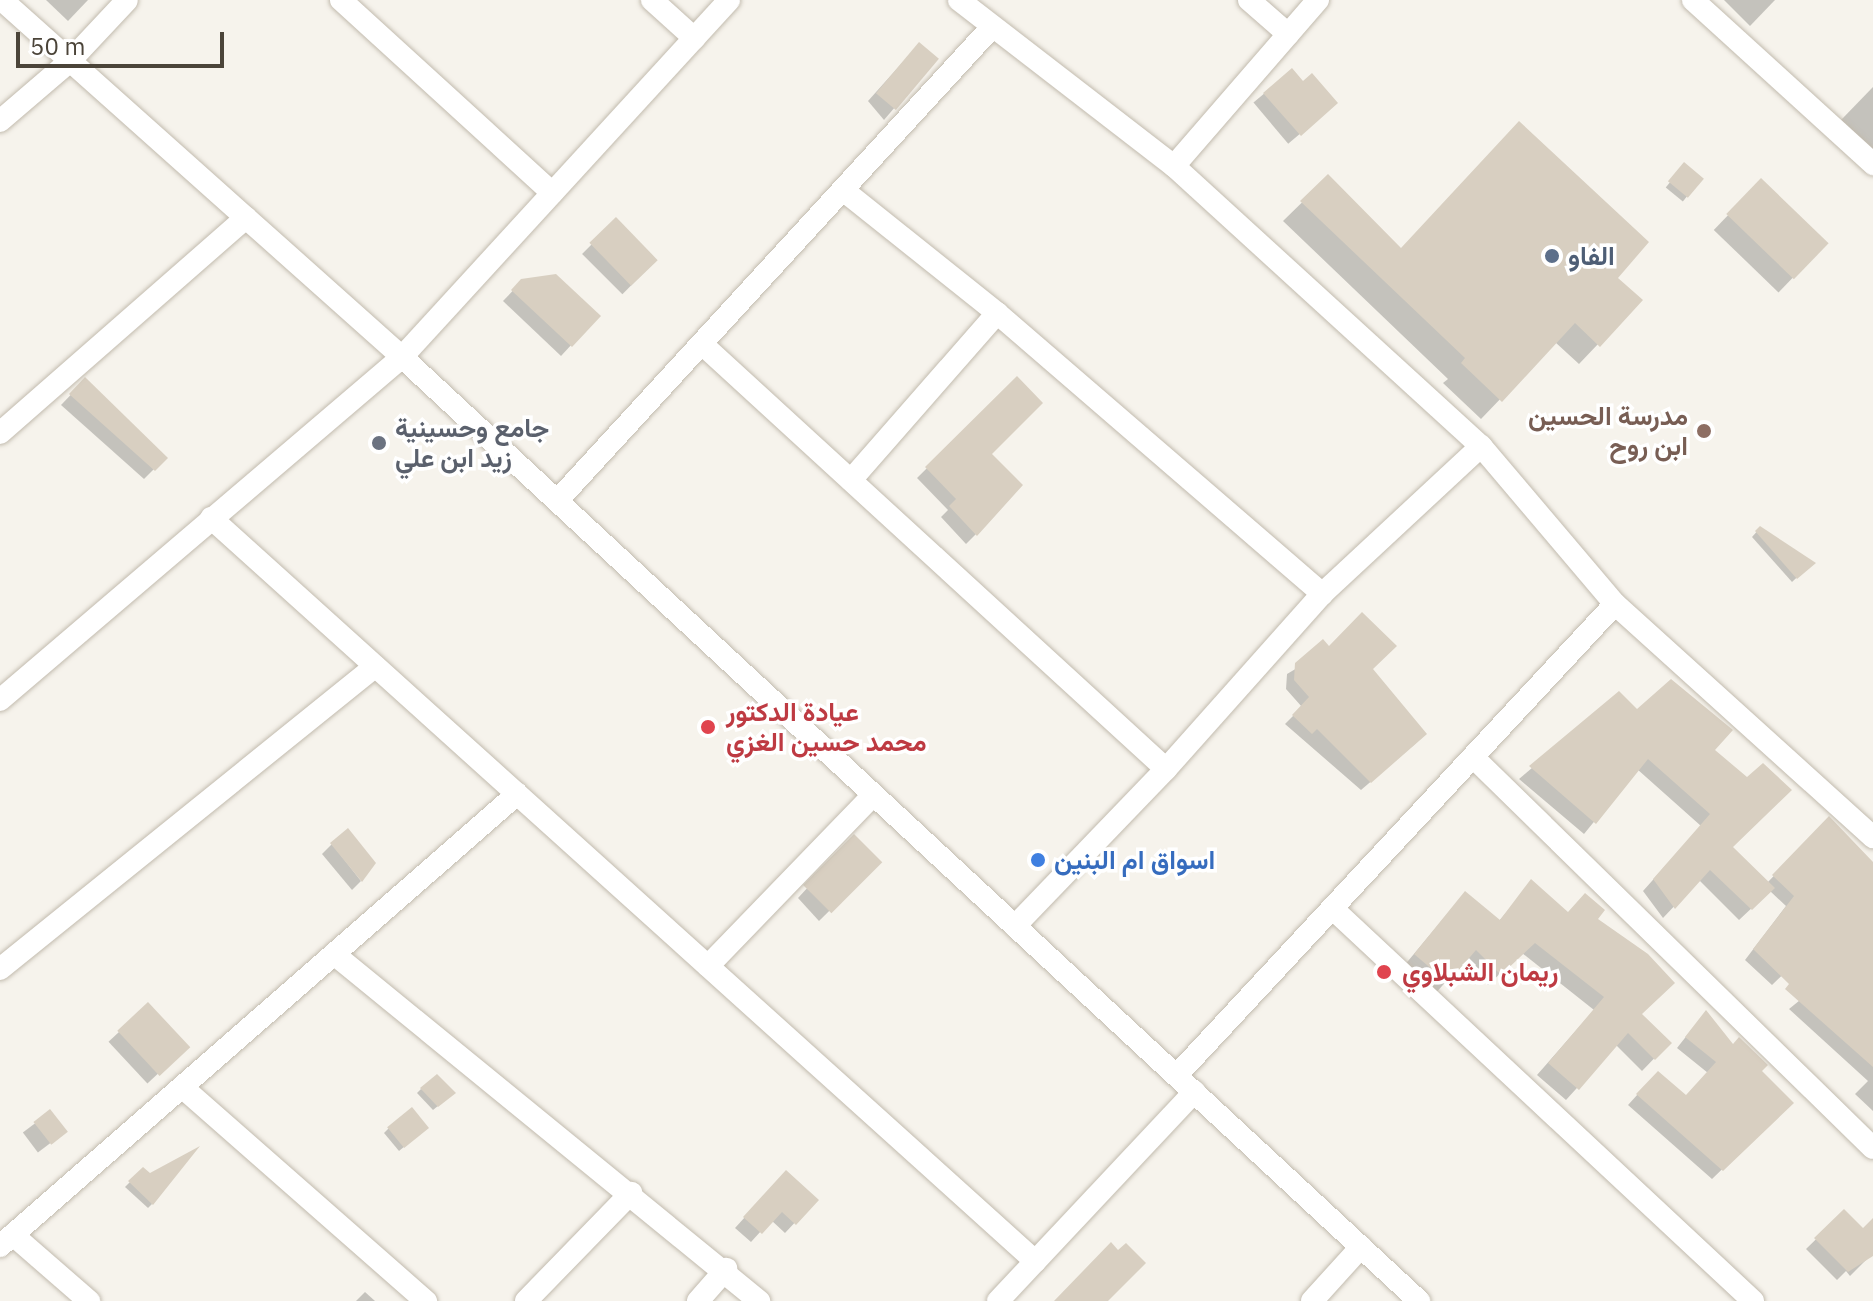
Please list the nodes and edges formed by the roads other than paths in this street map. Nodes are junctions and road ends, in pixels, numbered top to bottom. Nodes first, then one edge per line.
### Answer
1 (2, 0) edge
2 (127, 0) edge
3 (341, 0) edge
4 (652, 0) edge
5 (729, 0) edge
6 (959, 0) edge
7 (1249, 0) edge
8 (1318, 0) edge
9 (1693, 0) edge
10 (992, 27) junction
11 (1288, 34) junction
12 (694, 38) junction
13 (70, 61) junction
14 (0, 121) edge
15 (1873, 164) edge
16 (1174, 166) junction
17 (843, 190) junction
18 (552, 193) junction
19 (246, 218) junction
20 (997, 313) junction
21 (702, 344) junction
22 (402, 357) junction
23 (0, 433) edge
24 (1481, 446) junction
25 (851, 480) junction
26 (557, 501) junction
27 (211, 518) junction
28 (1322, 594) junction
29 (1615, 604) junction
30 (375, 666) junction
31 (0, 700) edge
32 (1473, 757) junction
33 (1166, 769) junction
34 (517, 794) junction
35 (873, 795) junction
36 (1873, 837) edge
37 (1332, 908) junction
38 (1015, 926) junction
39 (334, 954) junction
40 (708, 966) junction
41 (0, 969) edge
42 (1177, 1075) junction
43 (182, 1087) junction
44 (1194, 1092) junction
45 (1873, 1148) edge
46 (631, 1193) junction
47 (7, 1241) edge
48 (1361, 1247) junction
49 (1035, 1261) junction
50 (726, 1269) junction
51 (89, 1301) edge
52 (426, 1301) edge
53 (526, 1301) edge
54 (698, 1301) edge
55 (759, 1301) edge
56 (998, 1301) edge
57 (1312, 1301) edge
58 (1419, 1301) edge
59 (1753, 1301) edge

1 - 13 street
2 - 13 street
3 - 18 street
4 - 12 street
5 - 12 street
6 - 10 street
7 - 11 street
8 - 11 street
9 - 15 street
10 - 16 street
10 - 17 street
11 - 16 street
12 - 18 street
13 - 14 street
13 - 19 street
16 - 24 street
17 - 20 street
17 - 21 street
18 - 22 street
19 - 22 street
19 - 23 street
20 - 25 street
20 - 28 street
21 - 25 street
21 - 26 street
22 - 26 street
22 - 27 street
24 - 28 street
24 - 29 street
25 - 33 street
26 - 35 street
27 - 30 street
27 - 31 street
28 - 33 street
29 - 32 street
29 - 36 street
30 - 34 street
30 - 41 street
32 - 37 street
32 - 45 street
33 - 38 street
34 - 39 street
34 - 40 street
35 - 38 street
35 - 40 street
37 - 42 street
37 - 59 street
38 - 42 street
39 - 43 street
39 - 46 street
40 - 49 street
42 - 44 street
43 - 47 street
43 - 52 street
44 - 48 street
44 - 49 street
46 - 50 street
46 - 53 street
47 - 51 street
48 - 57 street
48 - 58 street
49 - 56 street
50 - 54 street
50 - 55 street

